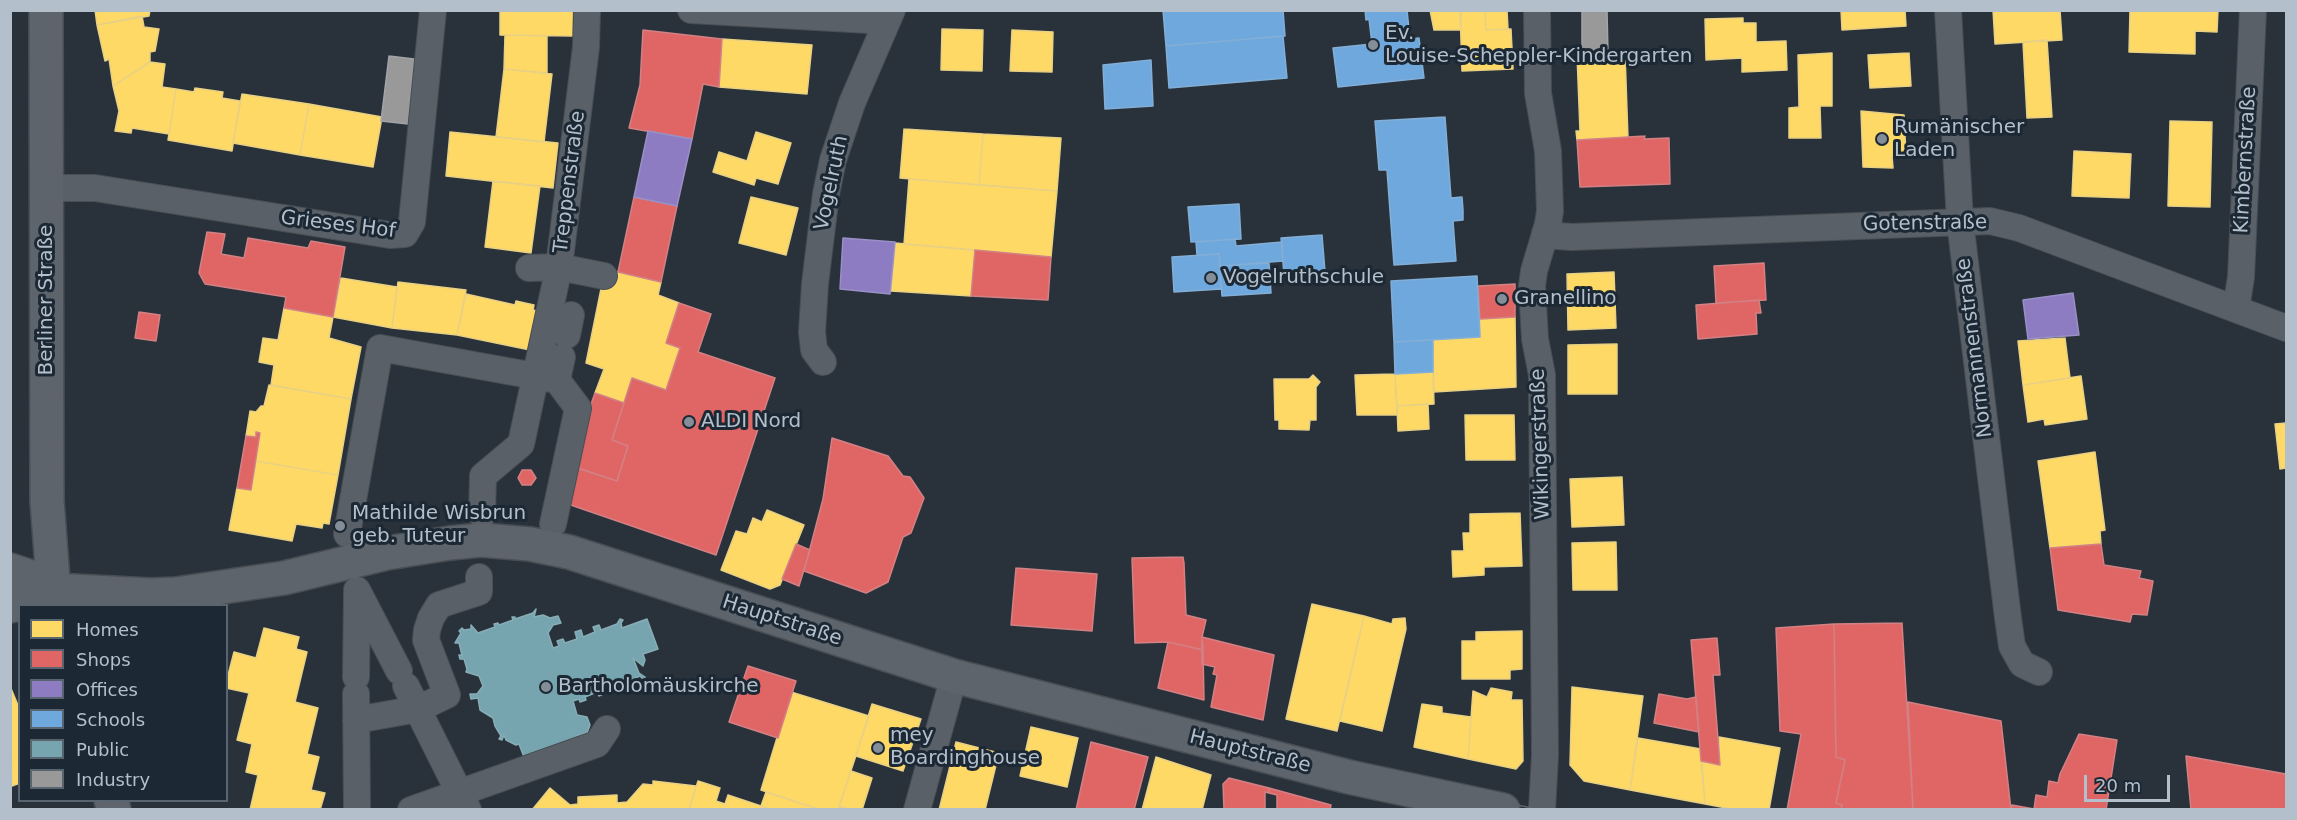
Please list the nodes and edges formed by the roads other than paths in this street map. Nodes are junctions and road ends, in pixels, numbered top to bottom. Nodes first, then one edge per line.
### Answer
1 (46, 10) edge
2 (433, 10) edge
3 (587, 10) edge
4 (691, 10) edge
5 (1537, 10) edge
6 (1948, 10) edge
7 (2253, 10) edge
8 (889, 16) edge
9 (48, 188) junction
10 (1960, 221) junction
11 (1545, 233) junction
12 (529, 268) dead end
13 (580, 276) junction
14 (2236, 309) junction
15 (2286, 328) edge
16 (556, 353) junction
17 (823, 362) dead end
18 (482, 515) dead end
19 (553, 524) dead end
20 (347, 534) dead end
21 (10, 570) edge
22 (479, 577) dead end
23 (55, 598) edge
24 (19, 604) edge
25 (2039, 672) dead end
26 (954, 676) junction
27 (418, 709) junction
28 (356, 720) junction
29 (607, 729) dead end
30 (464, 801) edge
31 (357, 810) edge
32 (411, 810) edge
33 (917, 810) edge
34 (1503, 810) edge
35 (1542, 810) edge

1 - 9 street, Berliner Straße
2 - 9 street, Grieses Hof
3 - 13 street, Treppenstraße
4 - 8 street
5 - 11 street, Wikingerstraße
6 - 10 street, Normannenstraße
7 - 14 street, Kimbernstraße
8 - 17 street, Vogelruth
9 - 23 street, Berliner Straße
10 - 11 street, Gotenstraße
10 - 14 street, Gotenstraße
10 - 25 street, Normannenstraße
11 - 35 street, Wikingerstraße
12 - 13 street
13 - 16 street, Treppenstraße
14 - 15 street, Gotenstraße
16 - 18 street, Treppenstraße
16 - 19 street
16 - 20 street
21 - 23 street, Hauptstraße
22 - 27 street
23 - 24 street, Hauptstraße
23 - 26 street, Hauptstraße
26 - 33 street
26 - 34 street, Hauptstraße
27 - 28 street
27 - 28 street
27 - 30 street
28 - 31 street
29 - 30 street
30 - 32 street

